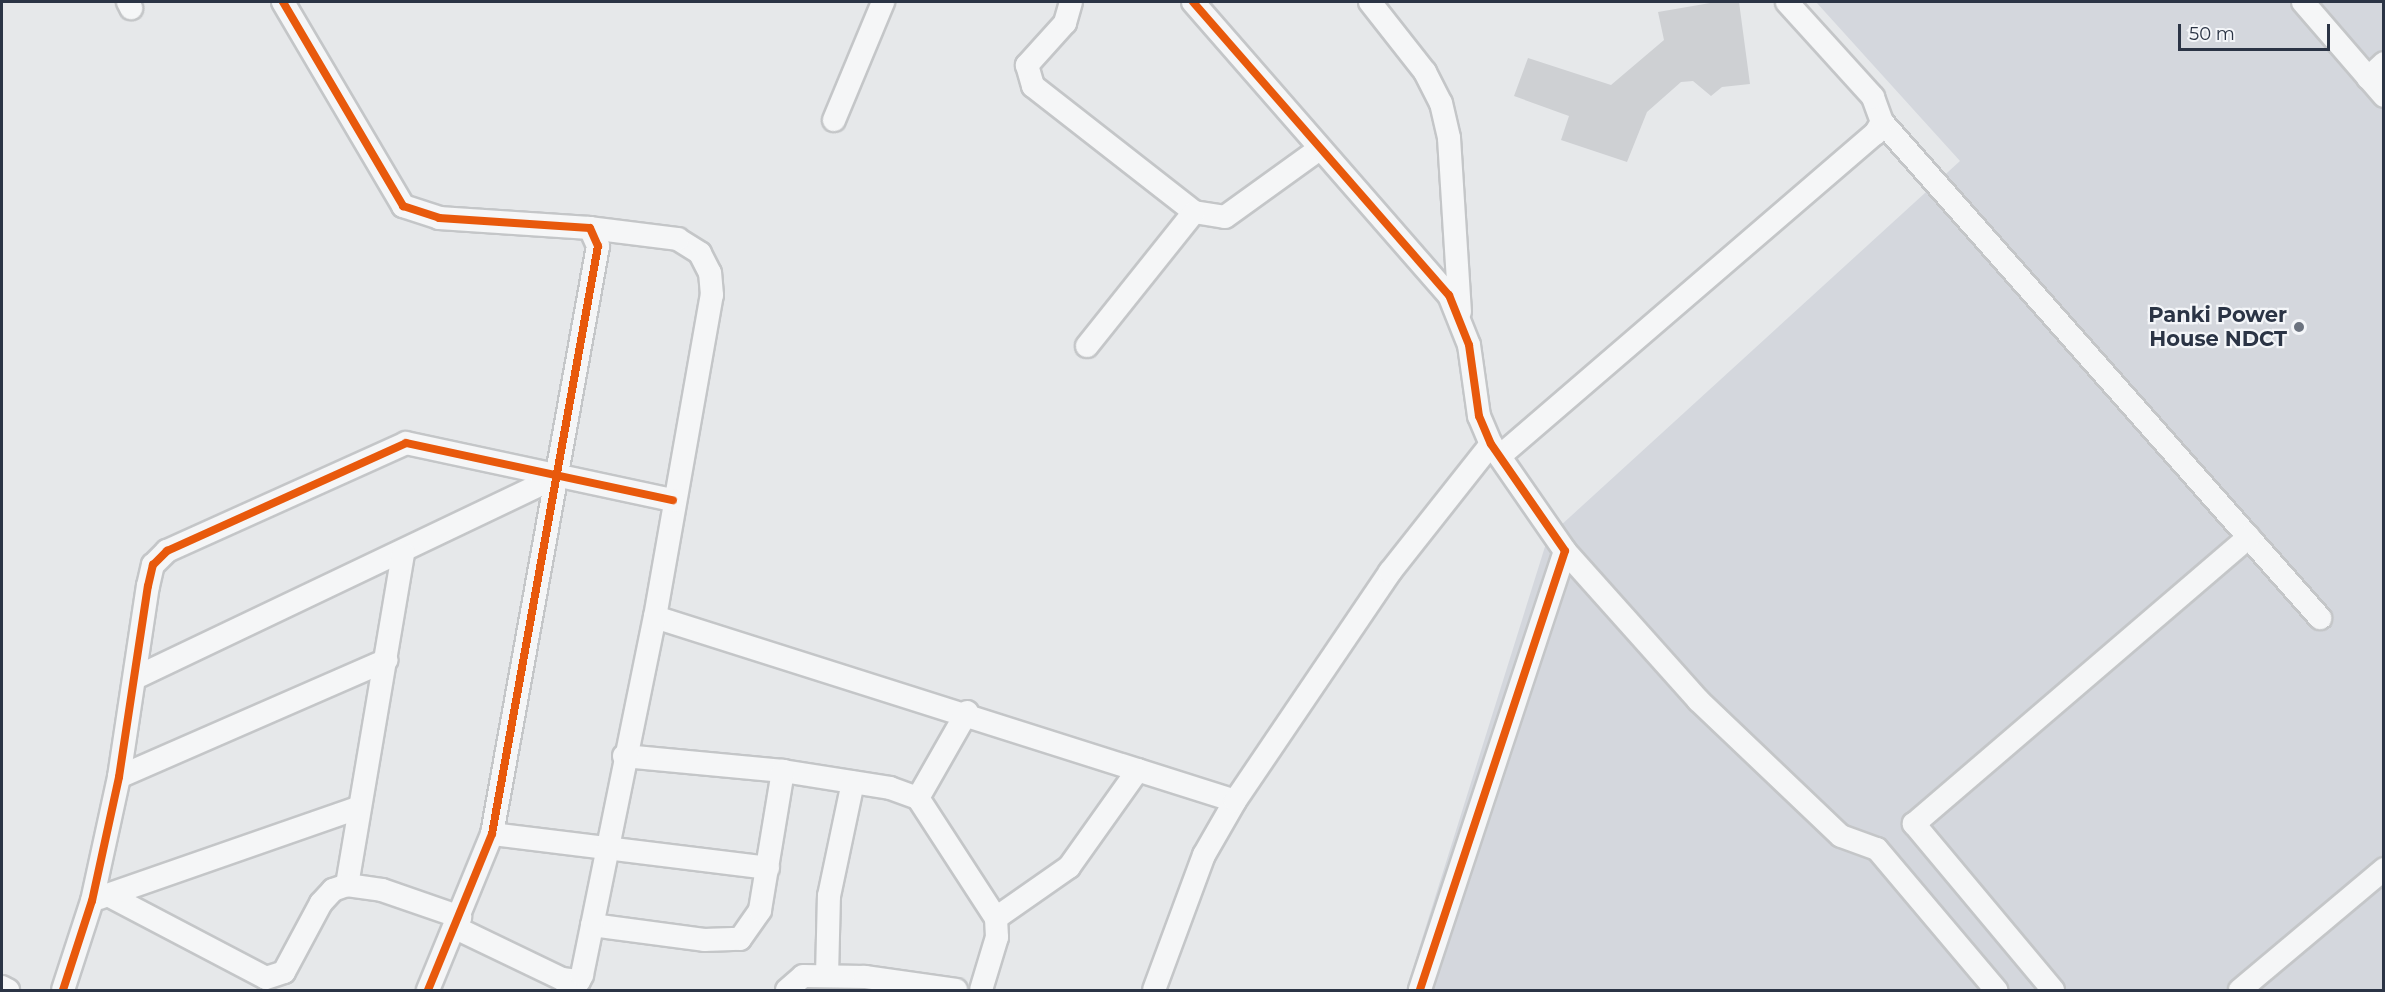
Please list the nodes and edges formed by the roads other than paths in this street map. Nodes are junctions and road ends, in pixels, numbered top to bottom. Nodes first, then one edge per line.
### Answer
1 (283, 2) edge
2 (883, 2) edge
3 (1071, 2) edge
4 (1193, 2) edge
5 (1370, 2) edge
6 (1787, 2) edge
7 (2302, 2) edge
8 (2376, 70) edge
9 (2384, 96) edge
10 (834, 120) dead end
11 (1882, 122) junction
12 (1318, 150) junction
13 (1194, 212) junction
14 (590, 228) junction
15 (1460, 316) junction
16 (1087, 346) dead end
17 (1495, 450) junction
18 (559, 476) junction
19 (673, 500) junction
20 (2248, 537) junction
21 (1565, 551) junction
22 (403, 553) junction
23 (655, 617) junction
24 (2320, 618) dead end
25 (387, 660) junction
26 (135, 678) junction
27 (967, 712) junction
28 (624, 756) junction
29 (1138, 770) junction
30 (783, 771) junction
31 (119, 777) junction
32 (853, 782) junction
33 (918, 798) junction
34 (1235, 801) junction
35 (358, 808) junction
36 (492, 834) junction
37 (609, 846) junction
38 (768, 868) junction
39 (2384, 869) edge
40 (347, 885) junction
41 (100, 898) junction
42 (996, 918) junction
43 (458, 923) junction
44 (592, 925) junction
45 (827, 976) junction
46 (576, 986) edge
47 (2, 987) edge
48 (8, 990) edge
49 (63, 990) edge
50 (428, 990) edge
51 (787, 990) edge
52 (956, 990) edge
53 (981, 990) edge
54 (1154, 990) edge
55 (1420, 990) edge
56 (1996, 990) edge
57 (2053, 990) edge
58 (2240, 990) edge

1 - 14 street
2 - 10 street
3 - 13 street
4 - 12 street
5 - 15 street
6 - 11 street
7 - 8 street
8 - 9 street
11 - 17 street
11 - 20 street
12 - 13 street
12 - 15 street
13 - 16 street
14 - 18 street
14 - 19 street
15 - 17 street
17 - 21 street
17 - 34 street
18 - 19 street
18 - 22 street
18 - 26 street
18 - 36 street
19 - 23 street
20 - 24 street
20 - 57 street
21 - 55 street
21 - 56 street
22 - 25 street
22 - 26 street
23 - 27 street
23 - 28 street
25 - 31 street
25 - 35 street
26 - 31 street
27 - 29 street
27 - 33 street
28 - 30 street
28 - 37 street
29 - 34 street
29 - 42 street
30 - 32 street
30 - 38 street
31 - 41 street
32 - 33 street
32 - 45 street
33 - 42 street
34 - 54 street
35 - 40 street
35 - 41 street
36 - 37 street
36 - 43 street
37 - 38 street
37 - 44 street
38 - 44 street
39 - 58 street
40 - 41 street
40 - 43 street
41 - 49 street
42 - 53 street
43 - 46 street
43 - 50 street
44 - 46 street
45 - 51 street
45 - 52 street
47 - 48 street

